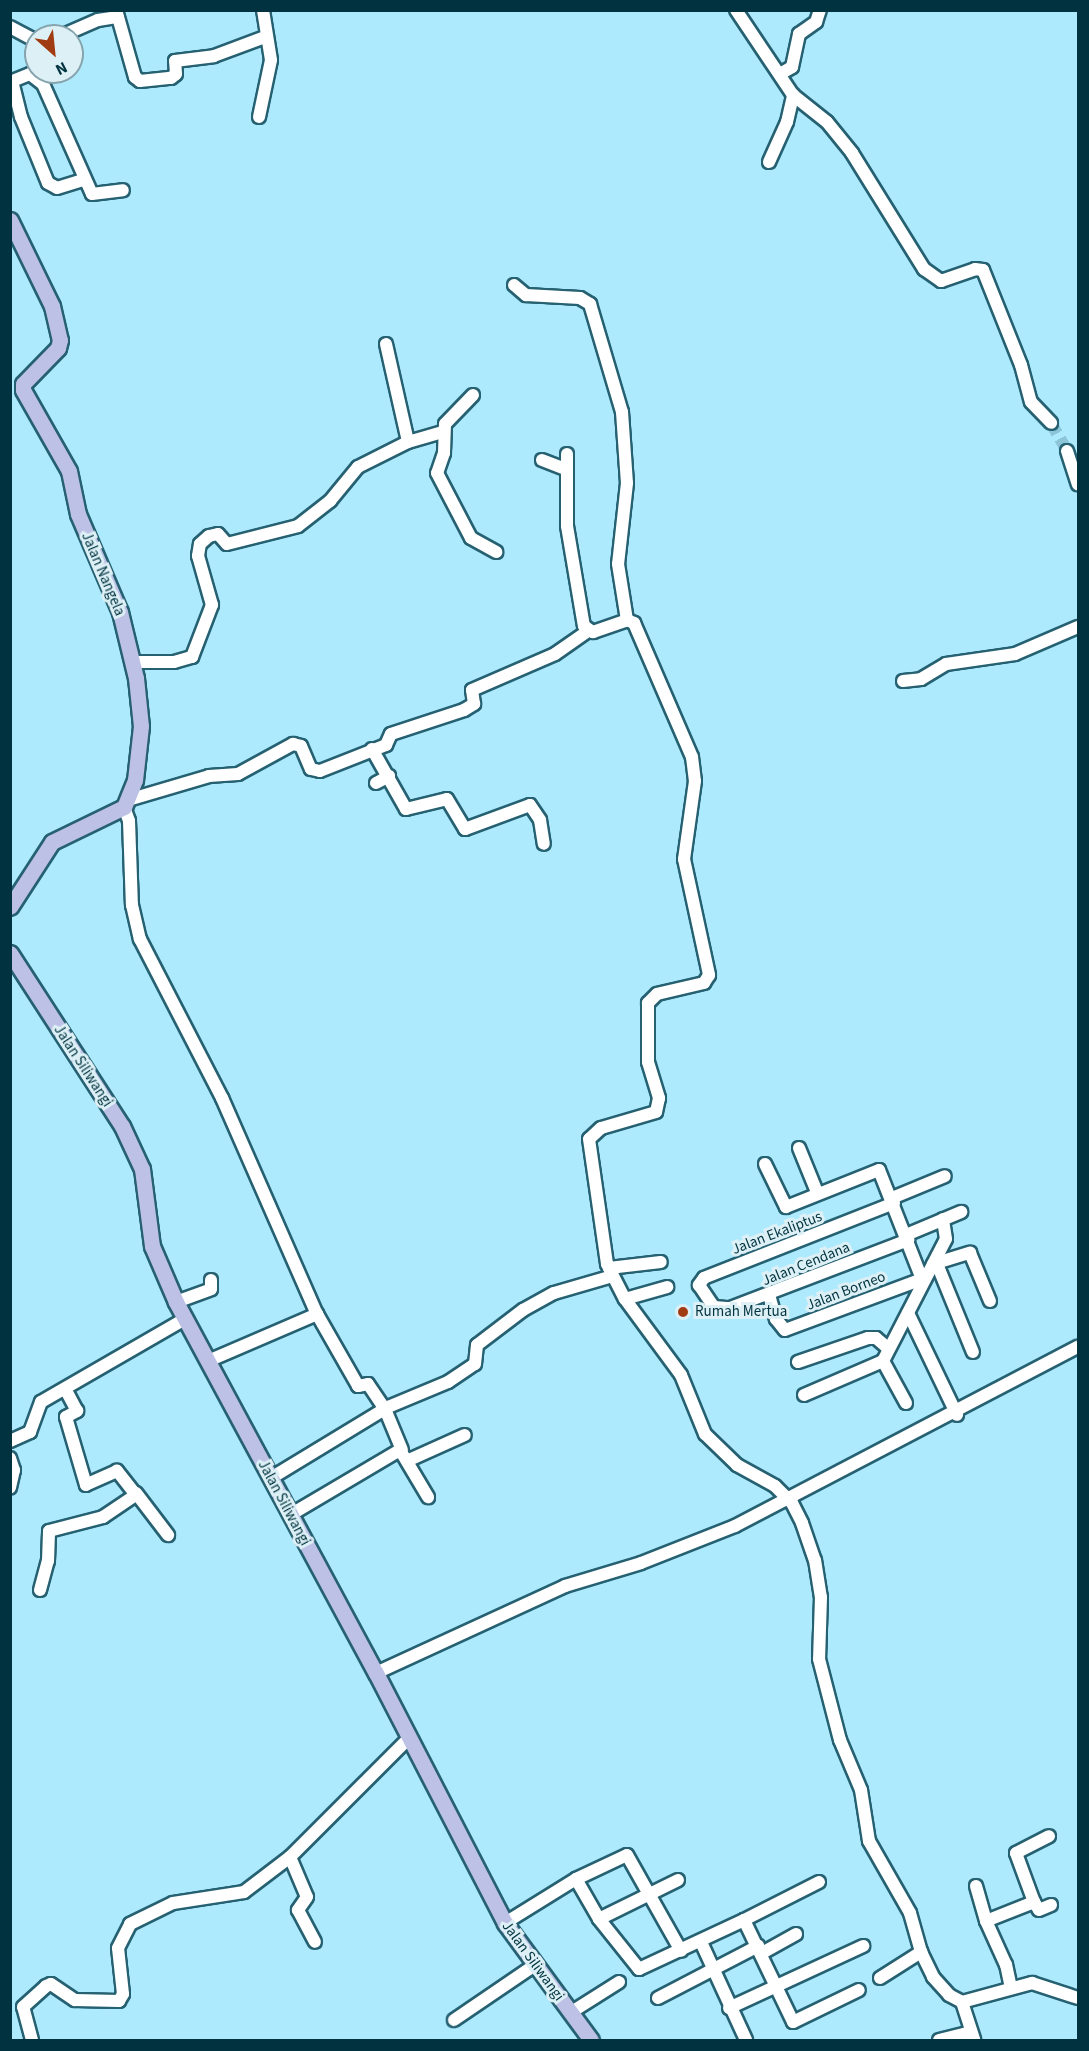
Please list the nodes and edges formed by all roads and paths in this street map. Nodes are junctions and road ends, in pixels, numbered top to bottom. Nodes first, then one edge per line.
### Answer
1 (263, 10) edge
2 (736, 10) edge
3 (820, 10) edge
4 (117, 14) edge
5 (84, 26) edge
6 (10, 27) edge
7 (24, 34) edge
8 (265, 37) junction
9 (780, 74) junction
10 (11, 81) edge
11 (793, 95) junction
12 (259, 117) dead end
13 (769, 162) dead end
14 (84, 180) junction
15 (123, 190) dead end
16 (10, 220) edge
17 (514, 285) dead end
18 (386, 344) dead end
19 (473, 395) dead end
20 (1051, 423) tunnel mouth
21 (442, 432) junction
22 (408, 442) junction
23 (1066, 451) tunnel mouth
24 (567, 454) dead end
25 (542, 460) dead end
26 (566, 469) junction
27 (1078, 484) edge
28 (496, 552) dead end
29 (627, 620) junction
30 (1078, 627) edge
31 (588, 631) junction
32 (133, 662) junction
33 (903, 681) dead end
34 (372, 749) junction
35 (389, 776) junction
36 (376, 783) dead end
37 (126, 804) junction
38 (544, 844) dead end
39 (10, 907) edge
40 (10, 953) edge
41 (799, 1149) dead end
42 (765, 1164) dead end
43 (945, 1176) dead end
44 (817, 1192) junction
45 (893, 1201) junction
46 (961, 1212) dead end
47 (944, 1219) junction
48 (907, 1237) junction
49 (661, 1262) dead end
50 (935, 1264) junction
51 (611, 1272) junction
52 (922, 1279) junction
53 (211, 1280) dead end
54 (667, 1287) dead end
55 (770, 1295) junction
56 (625, 1299) junction
57 (990, 1301) dead end
58 (176, 1302) junction
59 (714, 1307) joint
60 (908, 1313) junction
61 (317, 1314) junction
62 (185, 1319) junction
63 (1078, 1347) edge
64 (888, 1348) junction
65 (973, 1352) dead end
66 (1078, 1355) edge
67 (208, 1361) junction
68 (883, 1361) junction
69 (798, 1362) dead end
70 (66, 1390) junction
71 (804, 1395) dead end
72 (906, 1402) dead end
73 (385, 1409) junction
74 (955, 1412) junction
75 (465, 1435) dead end
76 (10, 1441) edge
77 (405, 1455) junction
78 (10, 1458) edge
79 (271, 1478) junction
80 (10, 1488) edge
81 (136, 1493) junction
82 (428, 1497) dead end
83 (790, 1501) junction
84 (290, 1515) junction
85 (168, 1535) dead end
86 (40, 1590) dead end
87 (377, 1675) junction
88 (409, 1738) junction
89 (1049, 1836) dead end
90 (290, 1857) junction
91 (576, 1879) junction
92 (678, 1880) dead end
93 (819, 1882) dead end
94 (976, 1886) dead end
95 (650, 1894) junction
96 (1034, 1902) junction
97 (1051, 1905) dead end
98 (599, 1919) junction
99 (744, 1920) junction
100 (986, 1922) junction
101 (505, 1923) junction
102 (796, 1934) dead end
103 (315, 1942) dead end
104 (701, 1942) junction
105 (863, 1946) dead end
106 (760, 1949) junction
107 (681, 1951) junction
108 (921, 1952) junction
109 (535, 1965) junction
110 (712, 1967) junction
111 (880, 1978) dead end
112 (619, 1982) dead end
113 (776, 1984) junction
114 (1011, 1988) junction
115 (859, 1990) dead end
116 (658, 1998) dead end
117 (1078, 1998) edge
118 (962, 2002) junction
119 (729, 2008) junction
120 (570, 2013) junction
121 (454, 2020) dead end
122 (972, 2036) edge
123 (32, 2040) edge
124 (591, 2040) edge
125 (746, 2040) edge
126 (939, 2040) edge

1 - 8 street
2 - 9 street
3 - 9 street
4 - 5 street
4 - 8 street
6 - 7 street
8 - 12 street
9 - 11 street
10 - 14 street
10 - 14 street
11 - 13 street
11 - 20 street
14 - 15 street
16 - 32 main road, Jalan Nangela
17 - 29 street
18 - 22 street
19 - 21 street
21 - 22 street
21 - 28 street
22 - 32 street
23 - 27 street
24 - 26 street
25 - 26 street
26 - 31 street
29 - 31 street
29 - 51 street
30 - 33 street
31 - 34 street
32 - 37 main road, Jalan Nangela
34 - 35 street
34 - 37 street
35 - 36 street
35 - 38 street
37 - 39 main road
37 - 61 street
40 - 58 main road, Jalan Siliwangi
41 - 44 street
42 - 44 street
43 - 45 street
44 - 45 street
45 - 48 street
45 - 59 street, Jalan Ekaliptus
46 - 47 street, Jalan Cendana
47 - 48 street, Jalan Cendana
47 - 50 street
48 - 52 street
48 - 55 street, Jalan Cendana
49 - 51 street
50 - 52 street
50 - 57 street
50 - 65 street
51 - 56 street
51 - 73 street
52 - 55 street, Jalan Borneo
52 - 60 street
53 - 58 street
54 - 56 street
55 - 59 street, Jalan Cendana
56 - 83 street
58 - 62 main road, Jalan Siliwangi
60 - 64 street
60 - 74 street
61 - 67 street
61 - 73 street
62 - 67 main road, Jalan Siliwangi
62 - 70 street
63 - 74 street
64 - 68 street
64 - 69 street
66 - 74 street
67 - 79 main road, Jalan Siliwangi
68 - 71 street
68 - 72 street
70 - 76 street
70 - 81 street
73 - 77 street
73 - 79 street
74 - 83 street
75 - 77 street
77 - 82 street
77 - 84 street
78 - 80 street
79 - 84 main road, Jalan Siliwangi
81 - 85 street
81 - 86 street
83 - 87 street
83 - 108 street
84 - 87 main road, Jalan Siliwangi
87 - 88 main road, Jalan Siliwangi
88 - 90 street
88 - 101 main road, Jalan Siliwangi
89 - 96 street
90 - 103 street
90 - 123 street
91 - 95 street
91 - 98 street
91 - 101 street
92 - 95 street
93 - 99 street
94 - 100 street
95 - 98 street
95 - 107 street
96 - 97 street
96 - 100 street
98 - 107 street
99 - 104 street
99 - 106 street
100 - 114 street
101 - 109 main road, Jalan Siliwangi
102 - 106 street
104 - 107 street
104 - 110 street
105 - 113 street
106 - 110 street
106 - 113 street
108 - 111 street
108 - 118 street
109 - 120 main road, Jalan Siliwangi
109 - 121 street
110 - 116 street
110 - 119 street
112 - 120 street
113 - 115 street
113 - 119 street
114 - 117 street
114 - 118 street
118 - 122 street
119 - 125 street
120 - 124 main road, Jalan Siliwangi
122 - 126 street

